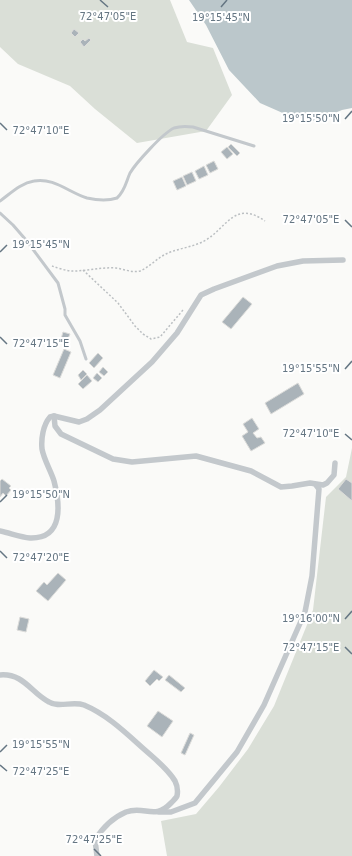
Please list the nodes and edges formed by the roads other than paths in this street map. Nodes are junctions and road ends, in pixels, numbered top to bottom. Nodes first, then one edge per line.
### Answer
1 (254, 146) dead end
2 (0, 201) edge
3 (0, 213) edge
4 (343, 260) dead end
5 (86, 359) dead end
6 (54, 416) junction
7 (335, 463) dead end
8 (316, 485) junction
9 (0, 531) edge
10 (0, 675) edge
11 (159, 812) junction
12 (97, 856) edge

1 - 2 lane
3 - 5 lane
4 - 6 street
6 - 8 street
6 - 9 street
7 - 8 street
8 - 11 street
10 - 11 street
11 - 12 street

